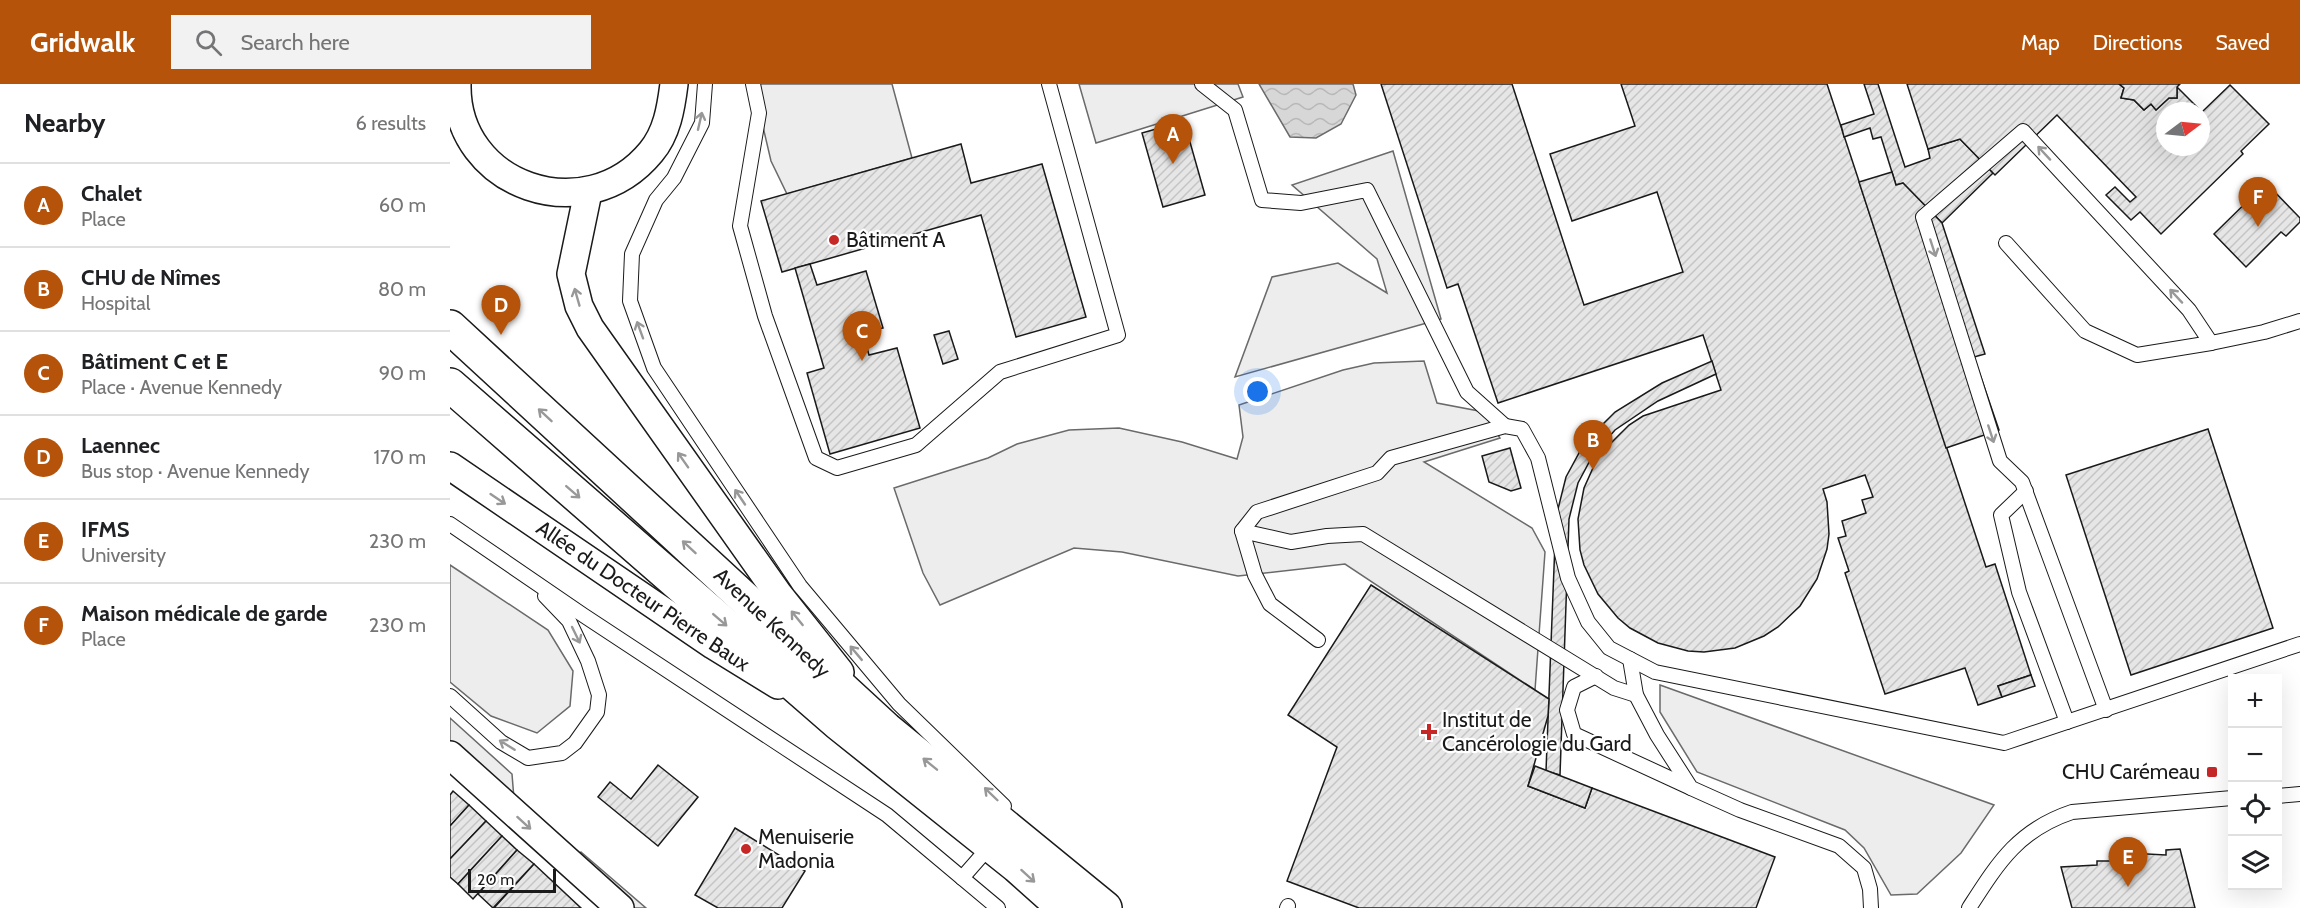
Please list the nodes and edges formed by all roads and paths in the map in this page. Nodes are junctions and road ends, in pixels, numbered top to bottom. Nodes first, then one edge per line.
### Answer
1 (457, 84) edge
2 (674, 84) edge
3 (705, 84) edge
4 (753, 84) edge
5 (1049, 84) edge
6 (1202, 84) edge
7 (458, 130) edge
8 (588, 192) junction
9 (2006, 243) dead end
10 (2300, 321) edge
11 (450, 327) edge
12 (2211, 343) junction
13 (450, 385) edge
14 (1504, 426) junction
15 (450, 466) edge
16 (2026, 491) junction
17 (450, 524) edge
18 (1242, 531) junction
19 (524, 575) junction
20 (1318, 640) dead end
21 (2300, 644) edge
22 (1630, 659) junction
23 (1596, 676) junction
24 (1636, 695) junction
25 (450, 696) edge
26 (2106, 710) junction
27 (2067, 722) junction
28 (838, 723) junction
29 (886, 729) junction
30 (450, 755) edge
31 (1691, 788) junction
32 (2300, 794) edge
33 (2282, 796) edge
34 (2228, 798) edge
35 (991, 845) junction
36 (962, 878) junction
37 (620, 908) edge
38 (998, 908) edge
39 (1064, 908) edge
40 (1106, 908) edge
41 (1871, 908) edge
42 (1969, 908) edge

1 - 7 street
2 - 8 street
40 -> 3 lane
4 - 5 lane
6 - 14 lane
7 - 8 street
29 -> 8 street
9 - 12 lane
10 - 12 lane
29 -> 11 main road, Avenue Kennedy
12 -> 16 lane
13 -> 28 main road, Avenue Kennedy
14 - 18 lane
14 - 22 lane
15 -> 28 street, Allée du Docteur Pierre Baux
16 - 26 lane
16 - 27 lane
17 - 19 lane
18 - 20 lane
18 - 23 lane
19 -> 25 lane
19 - 36 lane
21 - 26 lane
22 - 24 lane
22 - 27 lane
23 - 24 lane
23 - 31 lane
24 - 31 lane
26 - 27 lane
28 - 35 main road, Avenue Kennedy
40 -> 29 main road, Avenue Kennedy
30 -> 37 street
31 - 41 lane
32 - 33 lane
34 - 42 lane
35 - 36 lane
35 -> 39 main road, Avenue Kennedy
36 - 38 lane

